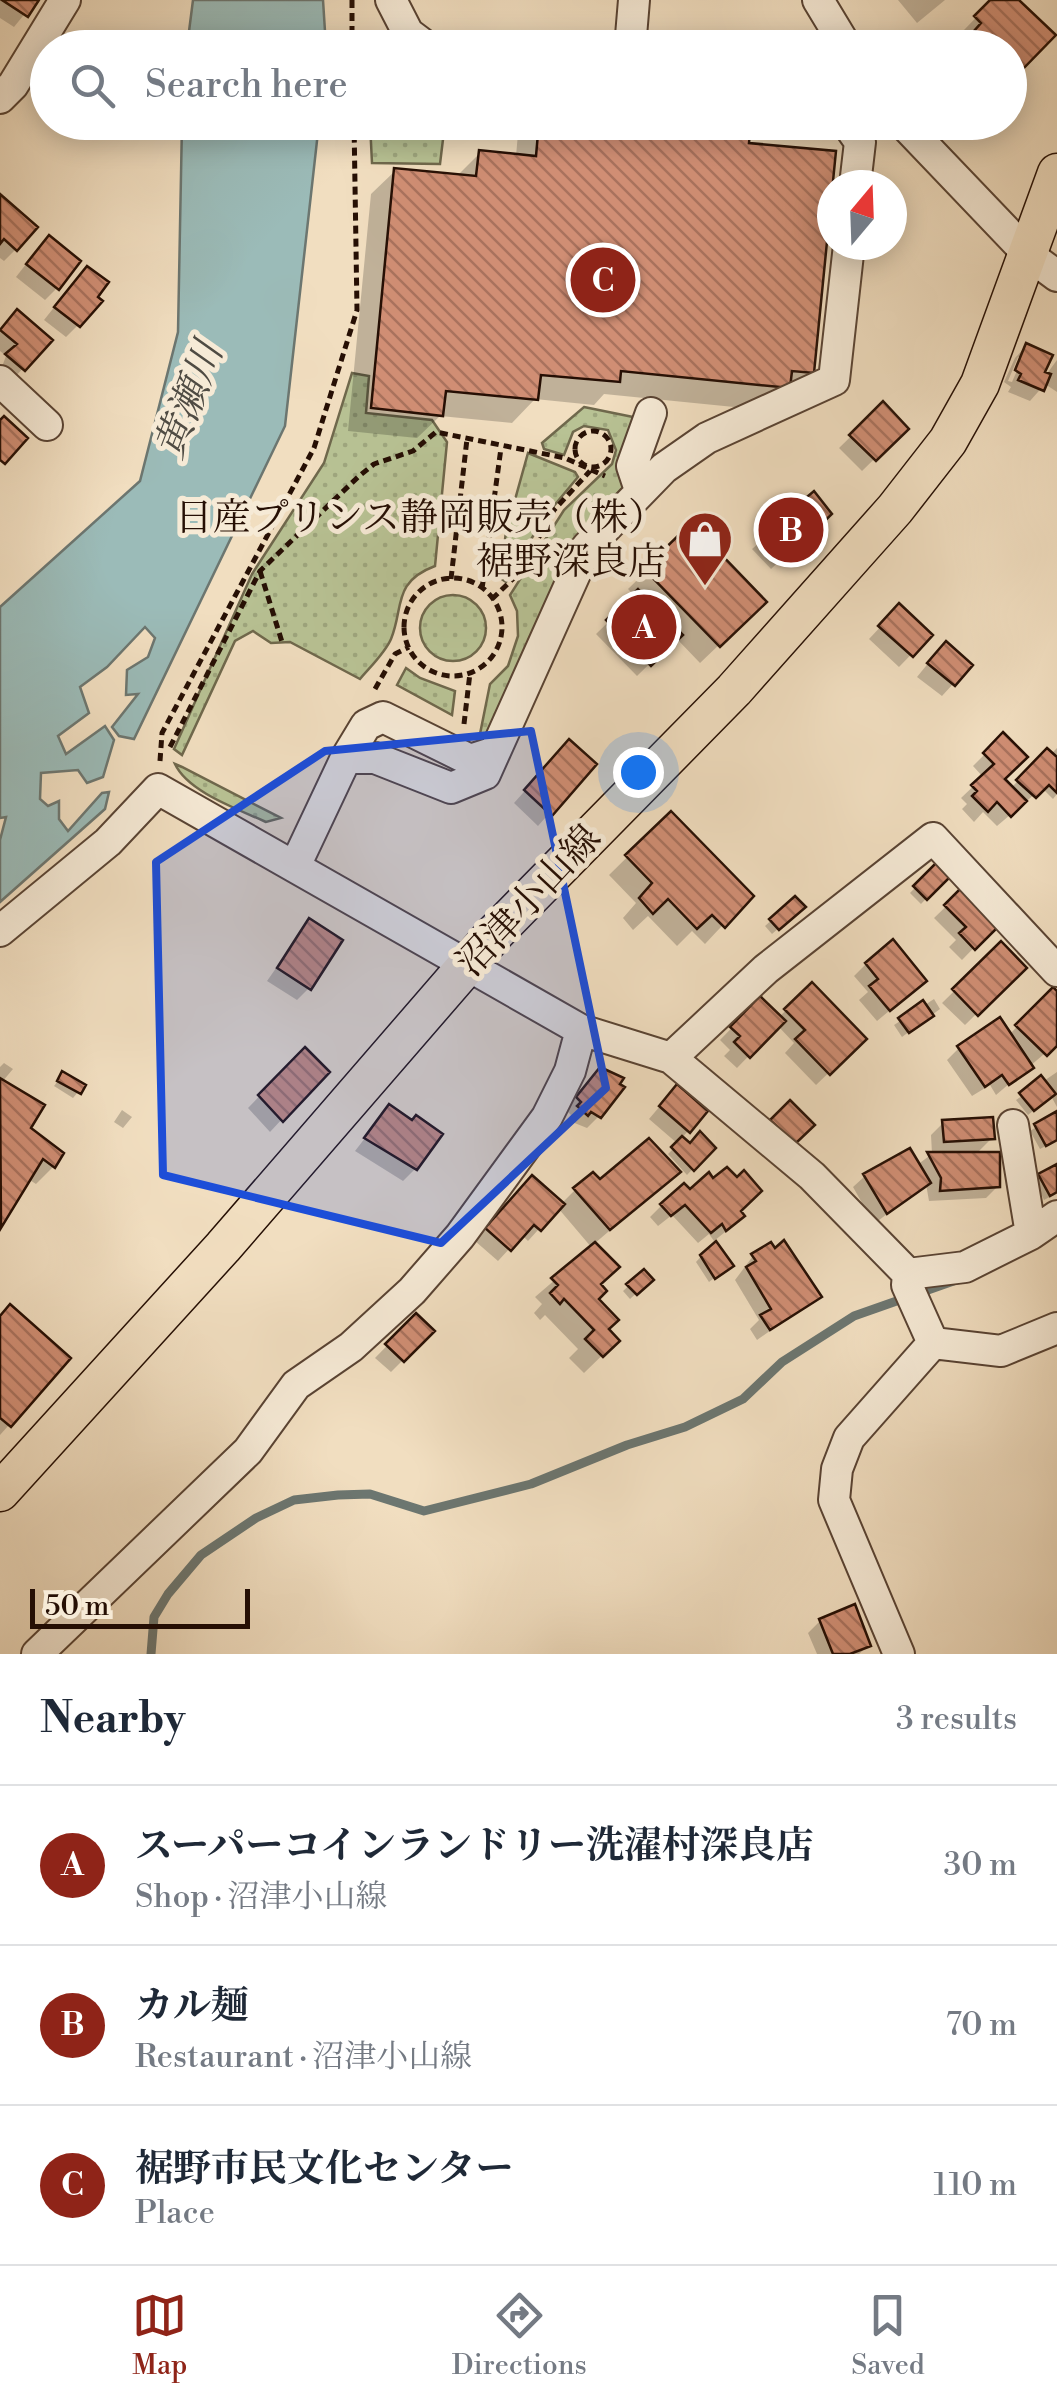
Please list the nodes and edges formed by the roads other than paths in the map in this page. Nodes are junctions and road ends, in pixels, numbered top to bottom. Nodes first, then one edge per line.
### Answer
1 (66, 0) edge
2 (391, 0) edge
3 (634, 0) edge
4 (818, 0) edge
5 (47, 30) edge
6 (406, 30) edge
7 (632, 30) edge
8 (837, 30) edge
9 (30, 58) edge
10 (0, 98) edge
11 (859, 140) edge
12 (920, 140) edge
13 (857, 170) edge
14 (1057, 172) edge
15 (847, 260) edge
16 (1044, 266) edge
17 (0, 380) edge
18 (651, 412) dead end
19 (47, 425) dead end
20 (640, 490) junction
21 (495, 752) junction
22 (346, 758) junction
23 (295, 866) junction
24 (0, 932) edge
25 (467, 964) junction
26 (1057, 971) edge
27 (581, 1030) junction
28 (670, 1058) junction
29 (1013, 1125) dead end
30 (1057, 1216) edge
31 (1031, 1234) junction
32 (907, 1280) junction
33 (1057, 1328) edge
34 (928, 1336) junction
35 (0, 1492) edge
36 (37, 1654) edge
37 (899, 1654) edge

1 - 5 street
2 - 6 street
3 - 7 street
4 - 8 street
9 - 10 street
11 - 13 street
12 - 16 street
14 - 16 main road, 沼津小山線
15 - 20 street
16 - 25 main road, 沼津小山線
17 - 19 street
18 - 20 street
20 - 21 street
21 - 22 street
21 - 22 street
22 - 23 street
23 - 24 street
23 - 25 street
25 - 27 street
25 - 35 main road, 沼津小山線
26 - 28 street
27 - 28 street
27 - 36 street
28 - 32 street
29 - 31 street
30 - 31 street
31 - 32 street
32 - 34 street
33 - 34 street
34 - 37 street

